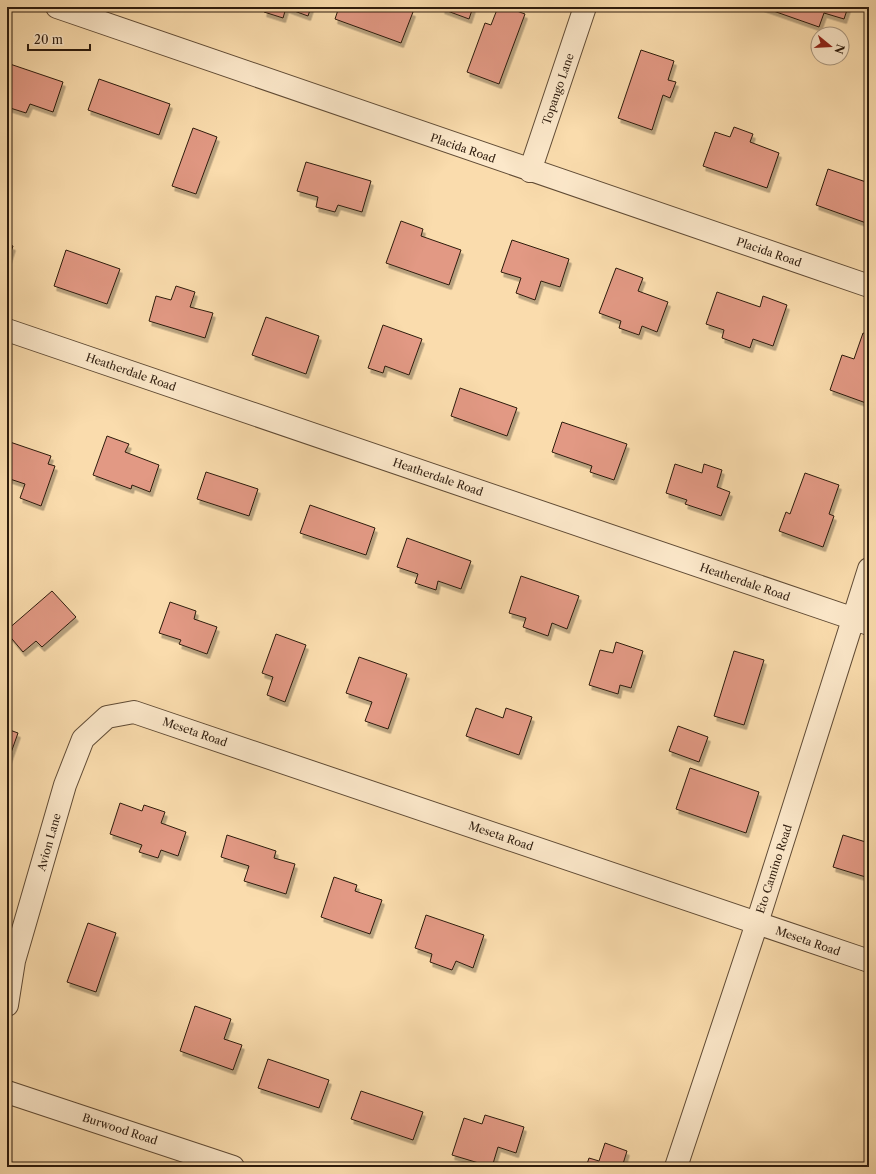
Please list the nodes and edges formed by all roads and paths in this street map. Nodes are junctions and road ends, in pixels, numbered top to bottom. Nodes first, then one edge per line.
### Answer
1 (57, 7) edge
2 (585, 7) edge
3 (530, 171) junction
4 (869, 286) edge
5 (7, 330) edge
6 (869, 569) edge
7 (861, 621) edge
8 (134, 712) joint
9 (756, 923) junction
10 (869, 961) edge
11 (7, 1005) edge
12 (7, 1092) edge
13 (233, 1167) edge
14 (676, 1167) edge

1 - 3 street, Placida Road
2 - 3 street, Topango Lane
3 - 4 street, Placida Road
5 - 7 street, Heatherdale Road
6 - 7 street, Eto Camino Road
7 - 9 street, Eto Camino Road
8 - 9 street, Meseta Road
8 - 11 street, Avion Lane
9 - 10 street, Meseta Road
9 - 14 street, Eto Camino Road
12 - 13 street, Burwood Road

